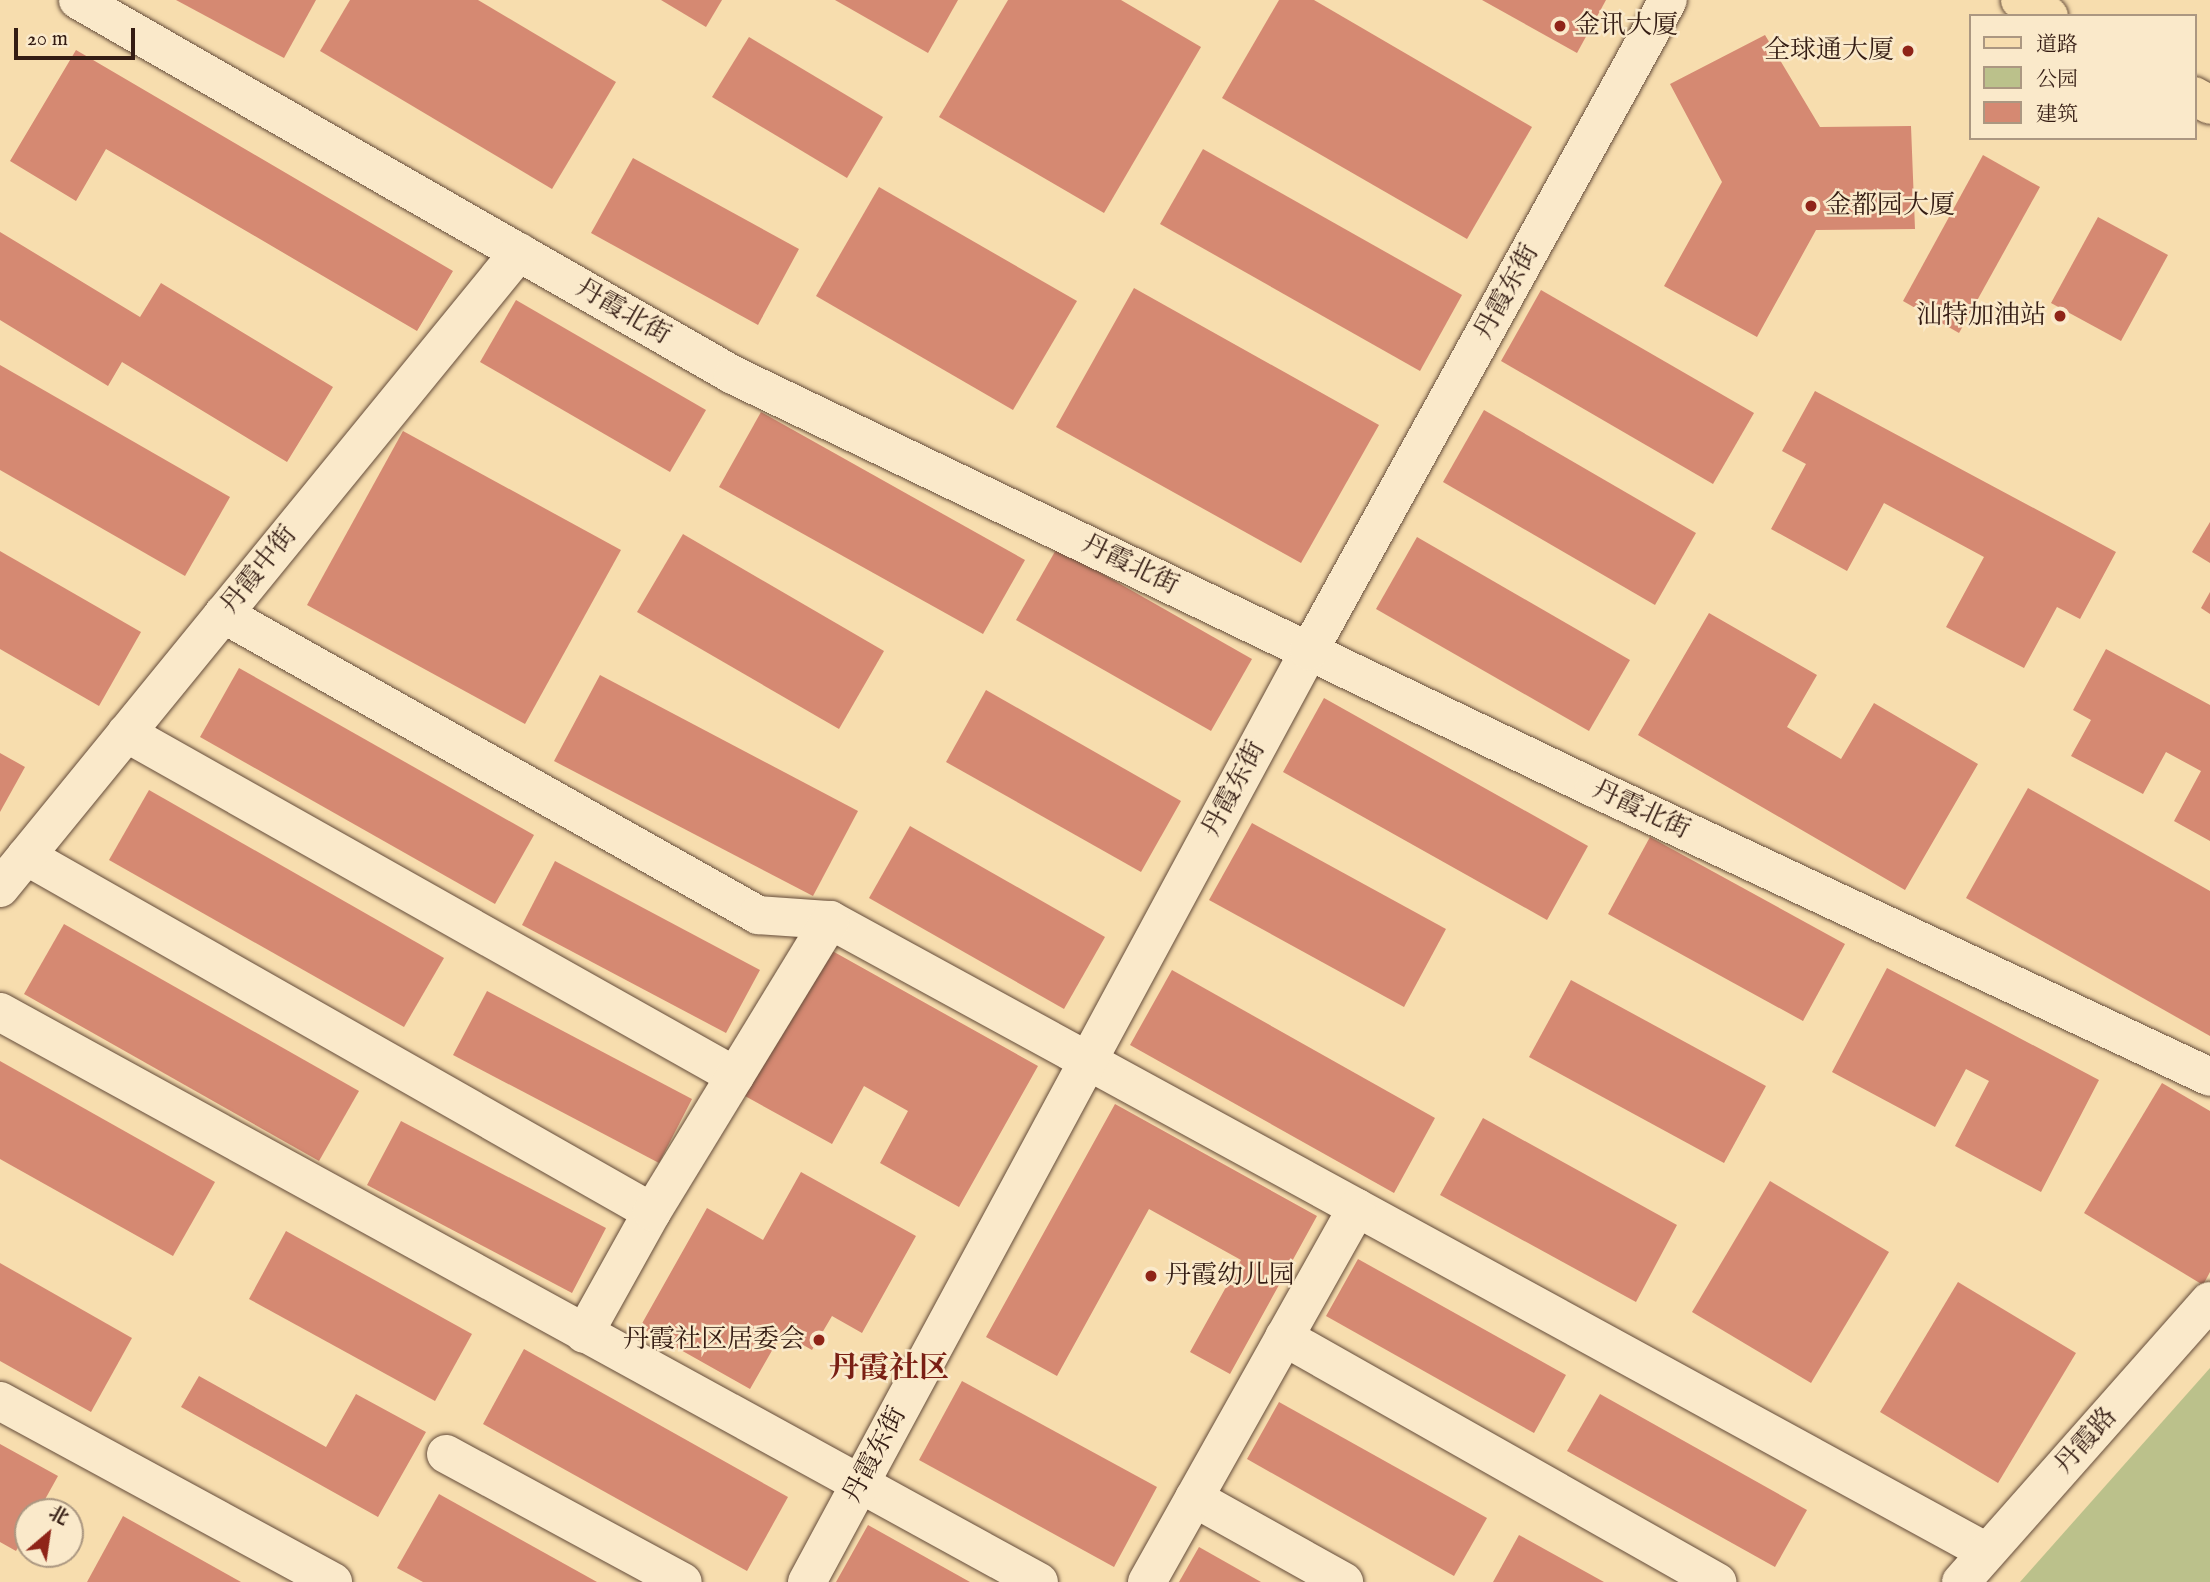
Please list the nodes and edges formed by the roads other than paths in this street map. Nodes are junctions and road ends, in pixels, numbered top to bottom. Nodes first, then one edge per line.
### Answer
1 (78, 0) edge
2 (1668, 0) edge
3 (2020, 0) edge
4 (2045, 14) edge
5 (519, 252) junction
6 (223, 614) junction
7 (1309, 651) junction
8 (126, 733) junction
9 (26, 856) junction
10 (0, 888) edge
11 (831, 920) junction
12 (0, 1012) edge
13 (1088, 1061) junction
14 (735, 1076) junction
15 (2210, 1077) edge
16 (1357, 1208) junction
17 (652, 1212) junction
18 (2210, 1301) edge
19 (584, 1334) junction
20 (1284, 1337) junction
21 (0, 1401) edge
22 (446, 1454) dead end
23 (859, 1485) junction
24 (1194, 1498) junction
25 (1987, 1552) junction
26 (333, 1582) edge
27 (683, 1582) edge
28 (807, 1582) edge
29 (1039, 1582) edge
30 (1147, 1582) edge
31 (1344, 1582) edge
32 (1717, 1582) edge
33 (1961, 1582) edge

1 - 5 street, 丹霞北街
2 - 7 street, 丹霞东街
3 - 4 main road
5 - 6 street, 丹霞中街
5 - 7 street, 丹霞北街
6 - 8 street, 丹霞中街
6 - 11 street
7 - 13 street, 丹霞东街
7 - 15 street, 丹霞北街
8 - 9 street, 丹霞中街
8 - 14 street
9 - 10 street, 丹霞中街
9 - 17 street
11 - 13 street
11 - 14 street
12 - 19 street
13 - 16 street
13 - 23 street, 丹霞东街
14 - 17 street
16 - 20 street
16 - 25 street
17 - 19 street
18 - 25 street, 丹霞路
19 - 23 street
20 - 24 street
20 - 32 street
21 - 26 street
22 - 27 street
23 - 28 street, 丹霞东街
23 - 29 street
24 - 30 street
24 - 31 street
25 - 33 street, 丹霞路

